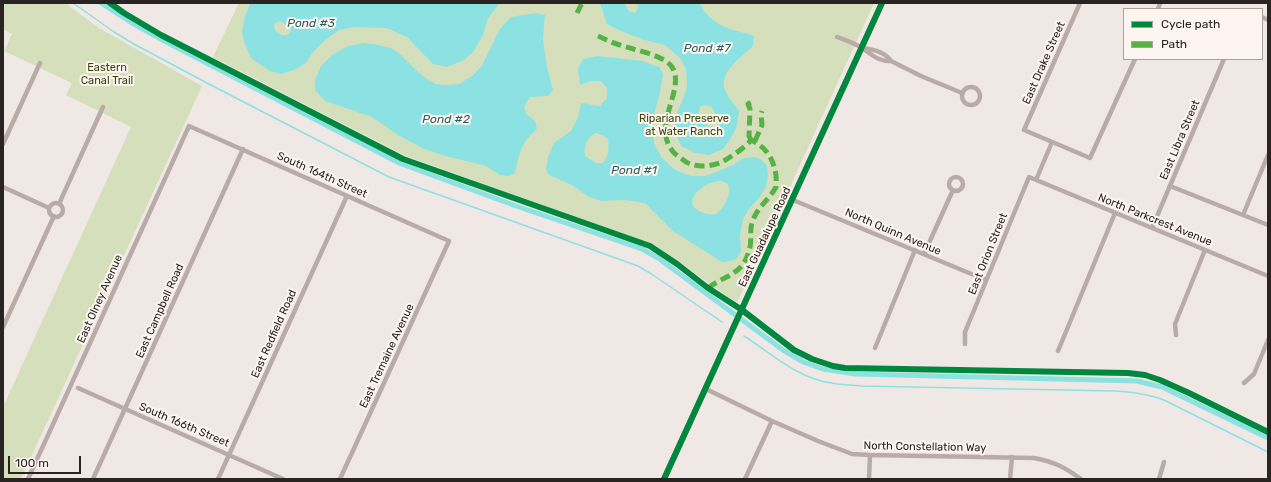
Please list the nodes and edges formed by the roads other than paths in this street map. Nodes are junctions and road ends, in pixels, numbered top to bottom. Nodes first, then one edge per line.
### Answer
1 (882, 3) edge
2 (1080, 3) edge
3 (837, 37) dead end
4 (862, 48) junction
5 (1135, 60) edge
6 (1224, 60) edge
7 (40, 63) dead end
8 (962, 93) junction
9 (103, 108) dead end
10 (189, 126) joint
11 (1052, 142) junction
12 (3, 144) edge
13 (243, 149) junction
14 (1268, 156) edge
15 (1036, 180) junction
16 (1170, 186) junction
17 (3, 187) edge
18 (953, 190) dead end
19 (347, 196) junction
20 (793, 200) junction
21 (59, 204) junction
22 (49, 208) junction
23 (1115, 214) junction
24 (1243, 215) junction
25 (54, 216) junction
26 (1268, 225) edge
27 (1152, 228) junction
28 (449, 241) joint
29 (915, 250) junction
30 (1205, 250) junction
31 (924, 254) junction
32 (1268, 276) edge
33 (986, 280) junction
34 (3, 327) edge
35 (1176, 335) dead end
36 (1268, 340) edge
37 (965, 344) dead end
38 (875, 348) dead end
39 (1058, 351) dead end
40 (1244, 383) dead end
41 (78, 388) dead end
42 (706, 389) junction
43 (125, 409) junction
44 (772, 421) junction
45 (229, 455) junction
46 (870, 455) junction
47 (1012, 457) junction
48 (1164, 462) dead end
49 (28, 479) edge
50 (93, 479) edge
51 (218, 479) edge
52 (283, 479) edge
53 (340, 479) edge
54 (664, 479) edge
55 (745, 479) edge
56 (869, 479) edge
57 (1010, 479) edge
58 (1081, 479) edge
59 (1159, 479) edge

1 - 4 main road, East Guadalupe Road
2 - 11 street, East Drake Street
3 - 4 street
4 - 8 street
4 - 20 main road, East Guadalupe Road
5 - 11 street
6 - 16 street, East Libra Street
7 - 12 street
8 - 8 street
9 - 21 street
10 - 13 street, South 164th Street
10 - 49 street, East Olney Avenue
11 - 15 street
13 - 19 street, South 164th Street
13 - 43 street, East Campbell Road
14 - 24 street
15 - 23 street, North Parkcrest Avenue
15 - 33 street, East Orion Street
16 - 24 street
16 - 27 street, East Libra Street
17 - 22 street
18 - 31 street
19 - 28 street, South 164th Street
19 - 45 street, East Redfield Road
20 - 29 street, North Quinn Avenue
20 - 42 main road, East Guadalupe Road
21 - 22 street
21 - 25 street
22 - 25 street
23 - 27 street, North Parkcrest Avenue
23 - 39 street
24 - 26 street
25 - 34 street
27 - 30 street, North Parkcrest Avenue
28 - 53 street, East Tremaine Avenue
29 - 31 street, North Quinn Avenue
29 - 38 street
30 - 32 street, North Parkcrest Avenue
30 - 35 street
31 - 33 street, North Quinn Avenue
33 - 37 street, East Orion Street
36 - 40 street
41 - 43 street, South 166th Street
42 - 44 street, North Constellation Way
42 - 54 main road, East Guadalupe Road
43 - 45 street, South 166th Street
43 - 50 street, East Campbell Road
44 - 46 street, North Constellation Way
44 - 55 street
45 - 51 street, East Redfield Road
45 - 52 street, South 166th Street
46 - 47 street, North Constellation Way
46 - 56 street
47 - 57 street
47 - 58 street, North Constellation Way
48 - 59 street

